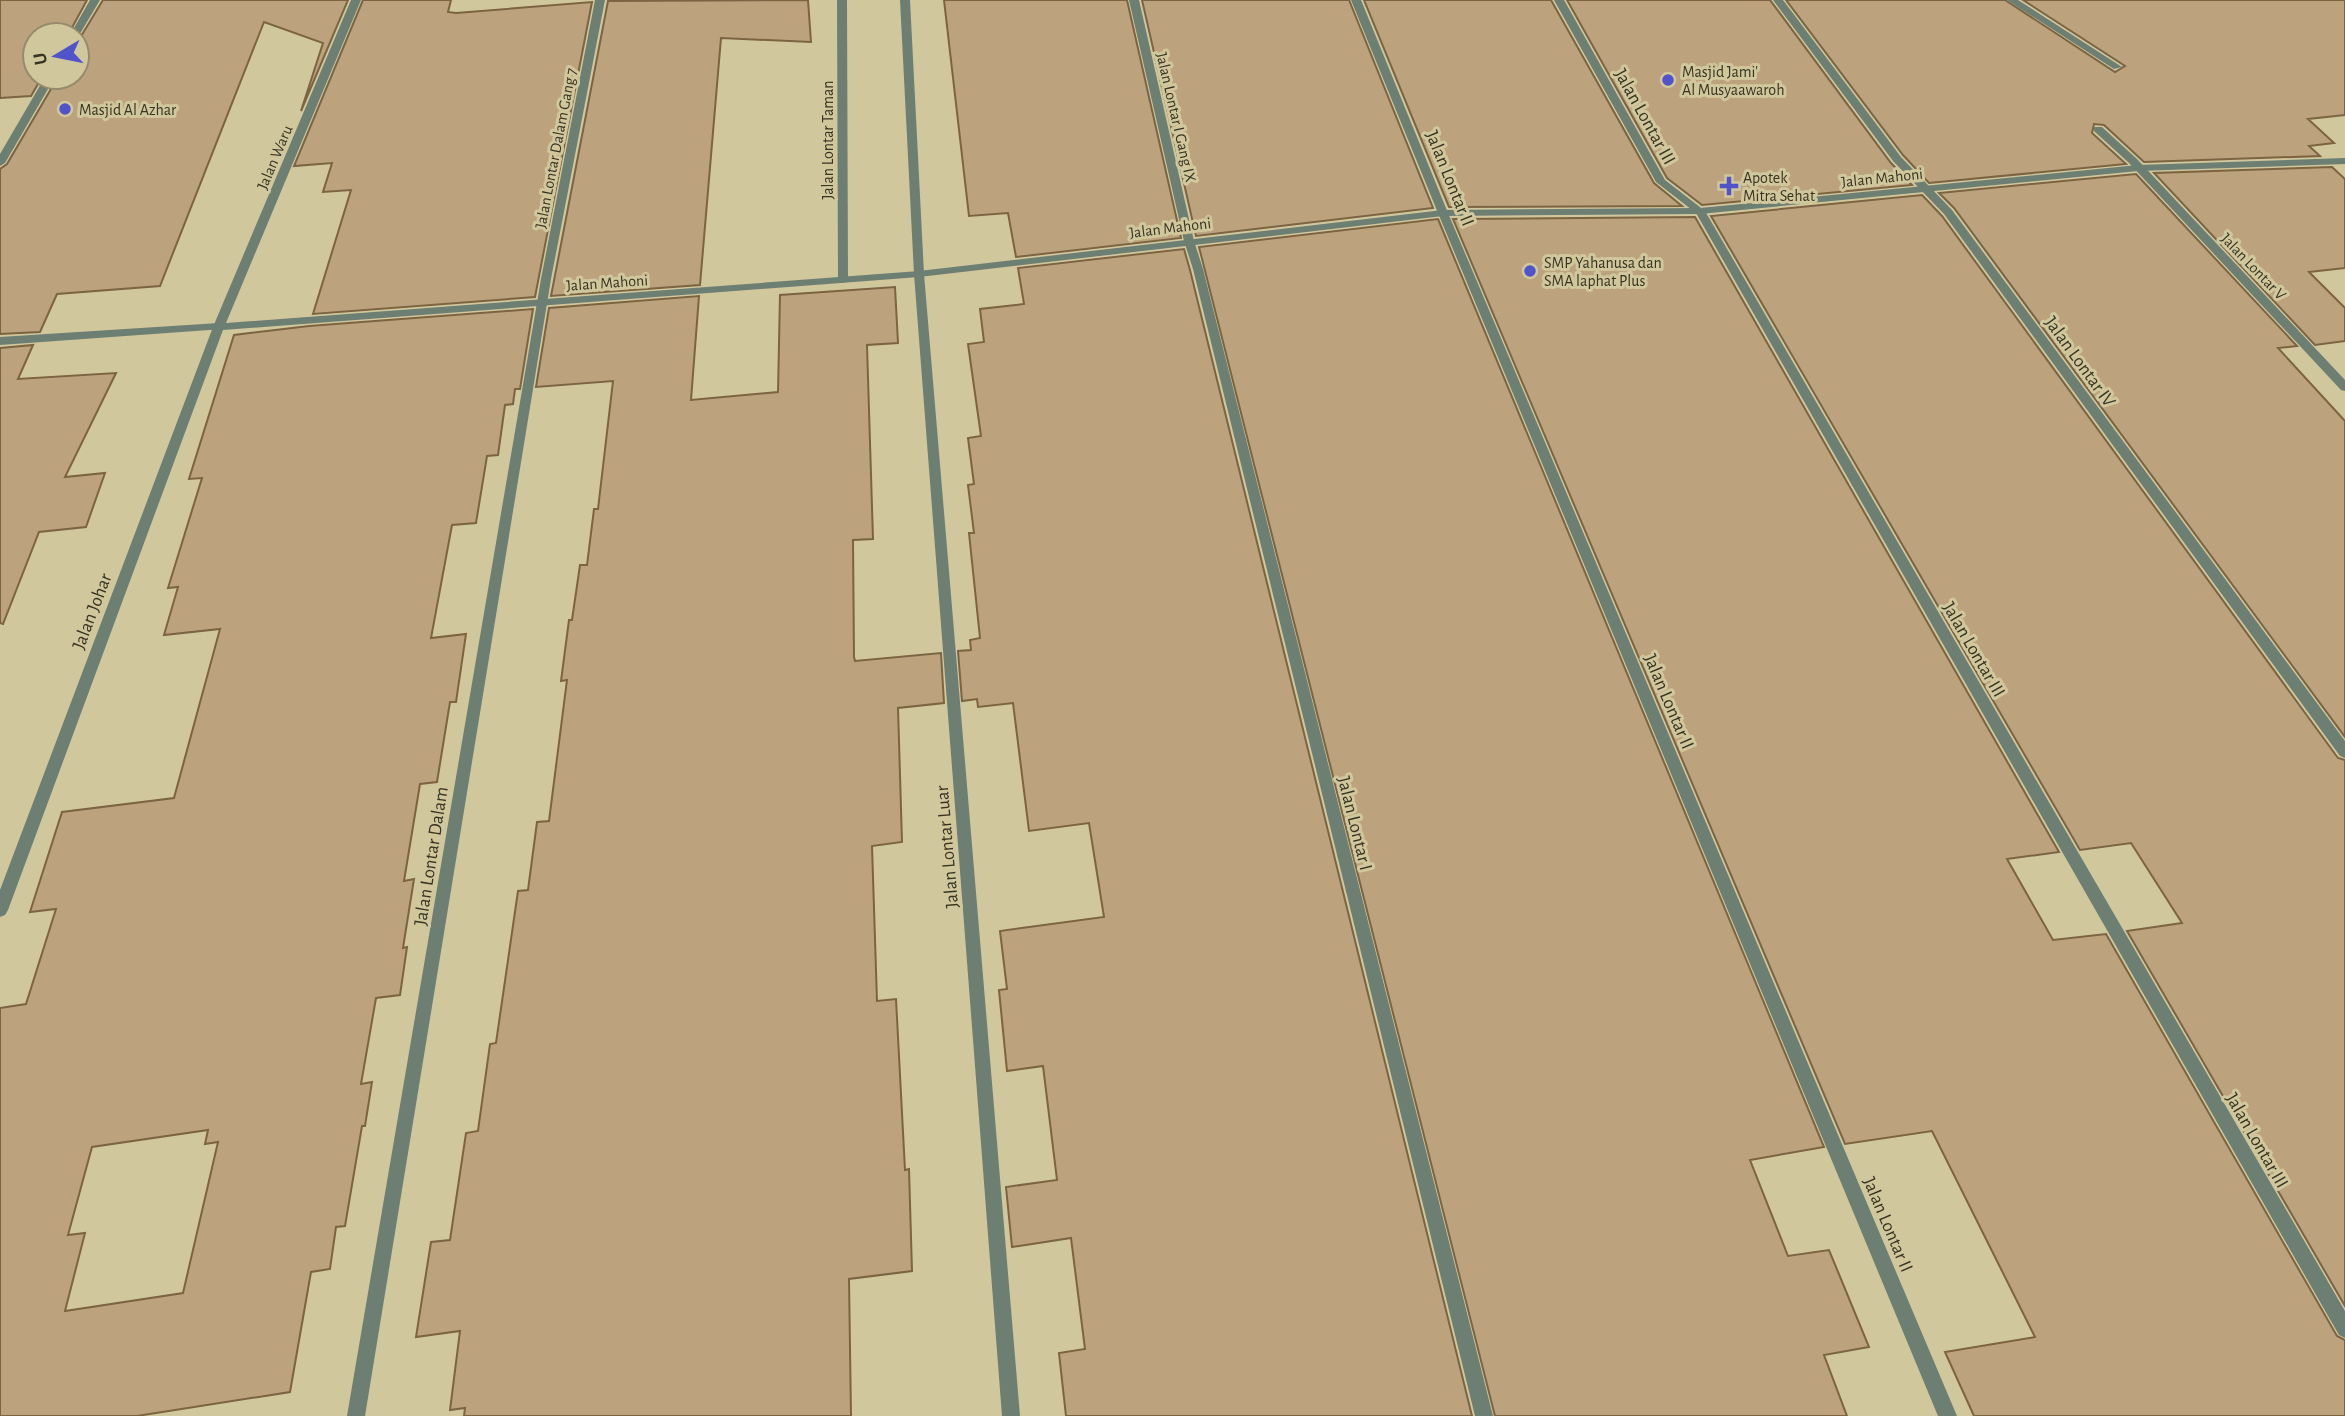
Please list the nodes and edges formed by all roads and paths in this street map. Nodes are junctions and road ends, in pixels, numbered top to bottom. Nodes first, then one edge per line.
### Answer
1 (95, 0) edge
2 (356, 0) edge
3 (600, 0) edge
4 (842, 0) edge
5 (905, 0) edge
6 (1134, 0) edge
7 (1356, 0) edge
8 (1559, 0) edge
9 (1778, 0) edge
10 (2012, 0) edge
11 (83, 21) edge
12 (2117, 67) dead end
13 (42, 91) edge
14 (2098, 129) dead end
15 (2345, 161) edge
16 (0, 163) edge
17 (2138, 168) junction
18 (1924, 189) junction
19 (1700, 211) junction
20 (1443, 213) junction
21 (1189, 241) junction
22 (919, 274) junction
23 (843, 280) junction
24 (543, 302) junction
25 (219, 327) junction
26 (0, 341) edge
27 (2345, 387) edge
28 (2345, 752) edge
29 (0, 910) edge
30 (2345, 1329) edge
31 (356, 1416) edge
32 (1011, 1416) edge
33 (1484, 1416) edge
34 (1948, 1416) edge

1 - 11 street
2 - 25 street, Jalan Waru
3 - 24 street, Jalan Lontar Dalam Gang 7
4 - 23 street, Jalan Lontar Taman
5 - 22 street
6 - 21 street, Jalan Lontar I Gang IX
7 - 20 street, Jalan Lontar II
8 - 19 street, Jalan Lontar III
9 - 18 street, Jalan Lontar IV
10 - 12 street
13 - 16 street
14 - 17 street, Jalan Lontar V
15 - 17 street, Jalan Mahoni
17 - 18 street, Jalan Mahoni
17 - 27 street, Jalan Lontar V
18 - 19 street, Jalan Mahoni
18 - 28 street, Jalan Lontar IV
19 - 20 street, Jalan Mahoni
19 - 30 street, Jalan Lontar III
20 - 21 street, Jalan Mahoni
20 - 34 street, Jalan Lontar II
21 - 22 street, Jalan Mahoni
21 - 33 street, Jalan Lontar I
22 - 23 street, Jalan Mahoni
22 - 32 street, Jalan Lontar Luar
23 - 24 street, Jalan Mahoni
24 - 25 street, Jalan Mahoni
24 - 31 street, Jalan Lontar Dalam
25 - 26 street, Jalan Mahoni
25 - 29 street, Jalan Johar

